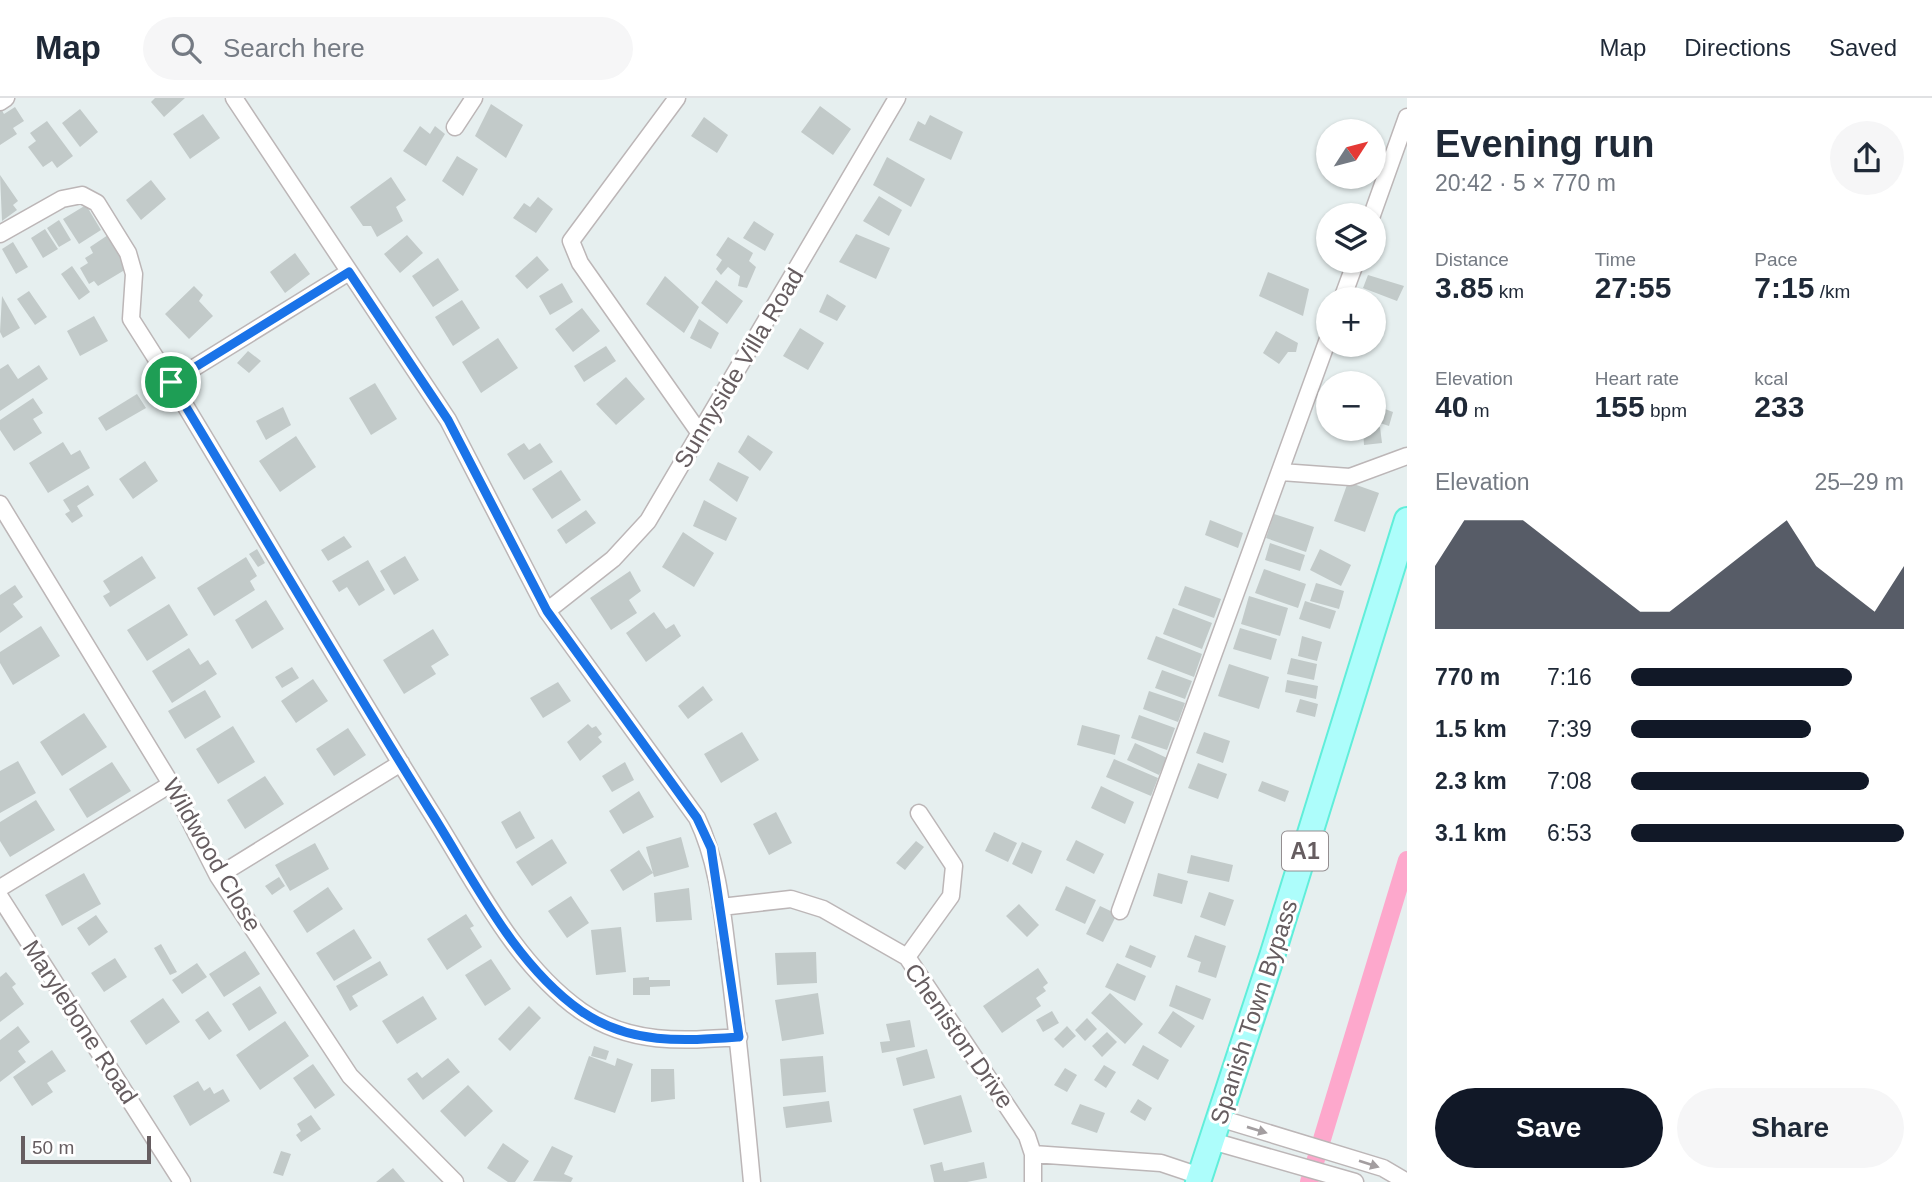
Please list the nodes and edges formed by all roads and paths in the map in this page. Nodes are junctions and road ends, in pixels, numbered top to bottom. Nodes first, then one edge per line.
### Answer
1 (6, 98) edge
2 (234, 98) edge
3 (474, 98) edge
4 (677, 98) edge
5 (897, 98) edge
6 (0, 102) edge
7 (1407, 117) edge
8 (455, 127) dead end
9 (1376, 203) edge
10 (0, 234) edge
11 (349, 272) junction
12 (1322, 357) edge
13 (171, 382) junction
14 (701, 435) junction
15 (1407, 456) edge
16 (1281, 472) junction
17 (0, 504) edge
18 (1407, 520) edge
19 (547, 611) junction
20 (401, 763) junction
21 (171, 784) junction
22 (919, 813) dead end
23 (218, 876) junction
24 (0, 888) edge
25 (0, 897) edge
26 (721, 907) junction
27 (1120, 911) dead end
28 (906, 957) junction
29 (739, 1037) junction
30 (1216, 1130) junction
31 (1033, 1154) junction
32 (1199, 1179) edge
33 (182, 1182) edge
34 (455, 1182) edge
35 (752, 1182) edge
36 (1033, 1182) edge
37 (1355, 1182) edge
38 (1407, 1182) edge

1 - 6 street
2 - 11 street
3 - 8 street
4 - 14 street
5 - 14 street, Sunnyside Villa Road
7 - 9 street
10 - 13 street
11 - 13 street
11 - 19 street
12 - 16 street
13 - 20 street
14 - 19 street, Sunnyside Villa Road
15 - 16 street
16 - 27 street
17 - 21 street, Wildwood Close
18 - 30 main road, Spanish Town Bypass / A1
19 - 26 street
20 - 23 street
20 - 29 street
21 - 23 street, Wildwood Close
21 - 24 street
22 - 28 street
23 - 34 street, Wildwood Close
25 - 33 street, Marylebone Road
26 - 28 street, Cheniston Drive
26 - 29 street
28 - 31 street, Cheniston Drive
29 - 35 street
30 - 32 main road, Spanish Town Bypass / A1
30 - 37 street
30 -> 38 street
31 - 32 street
31 - 36 street, Cheniston Drive

